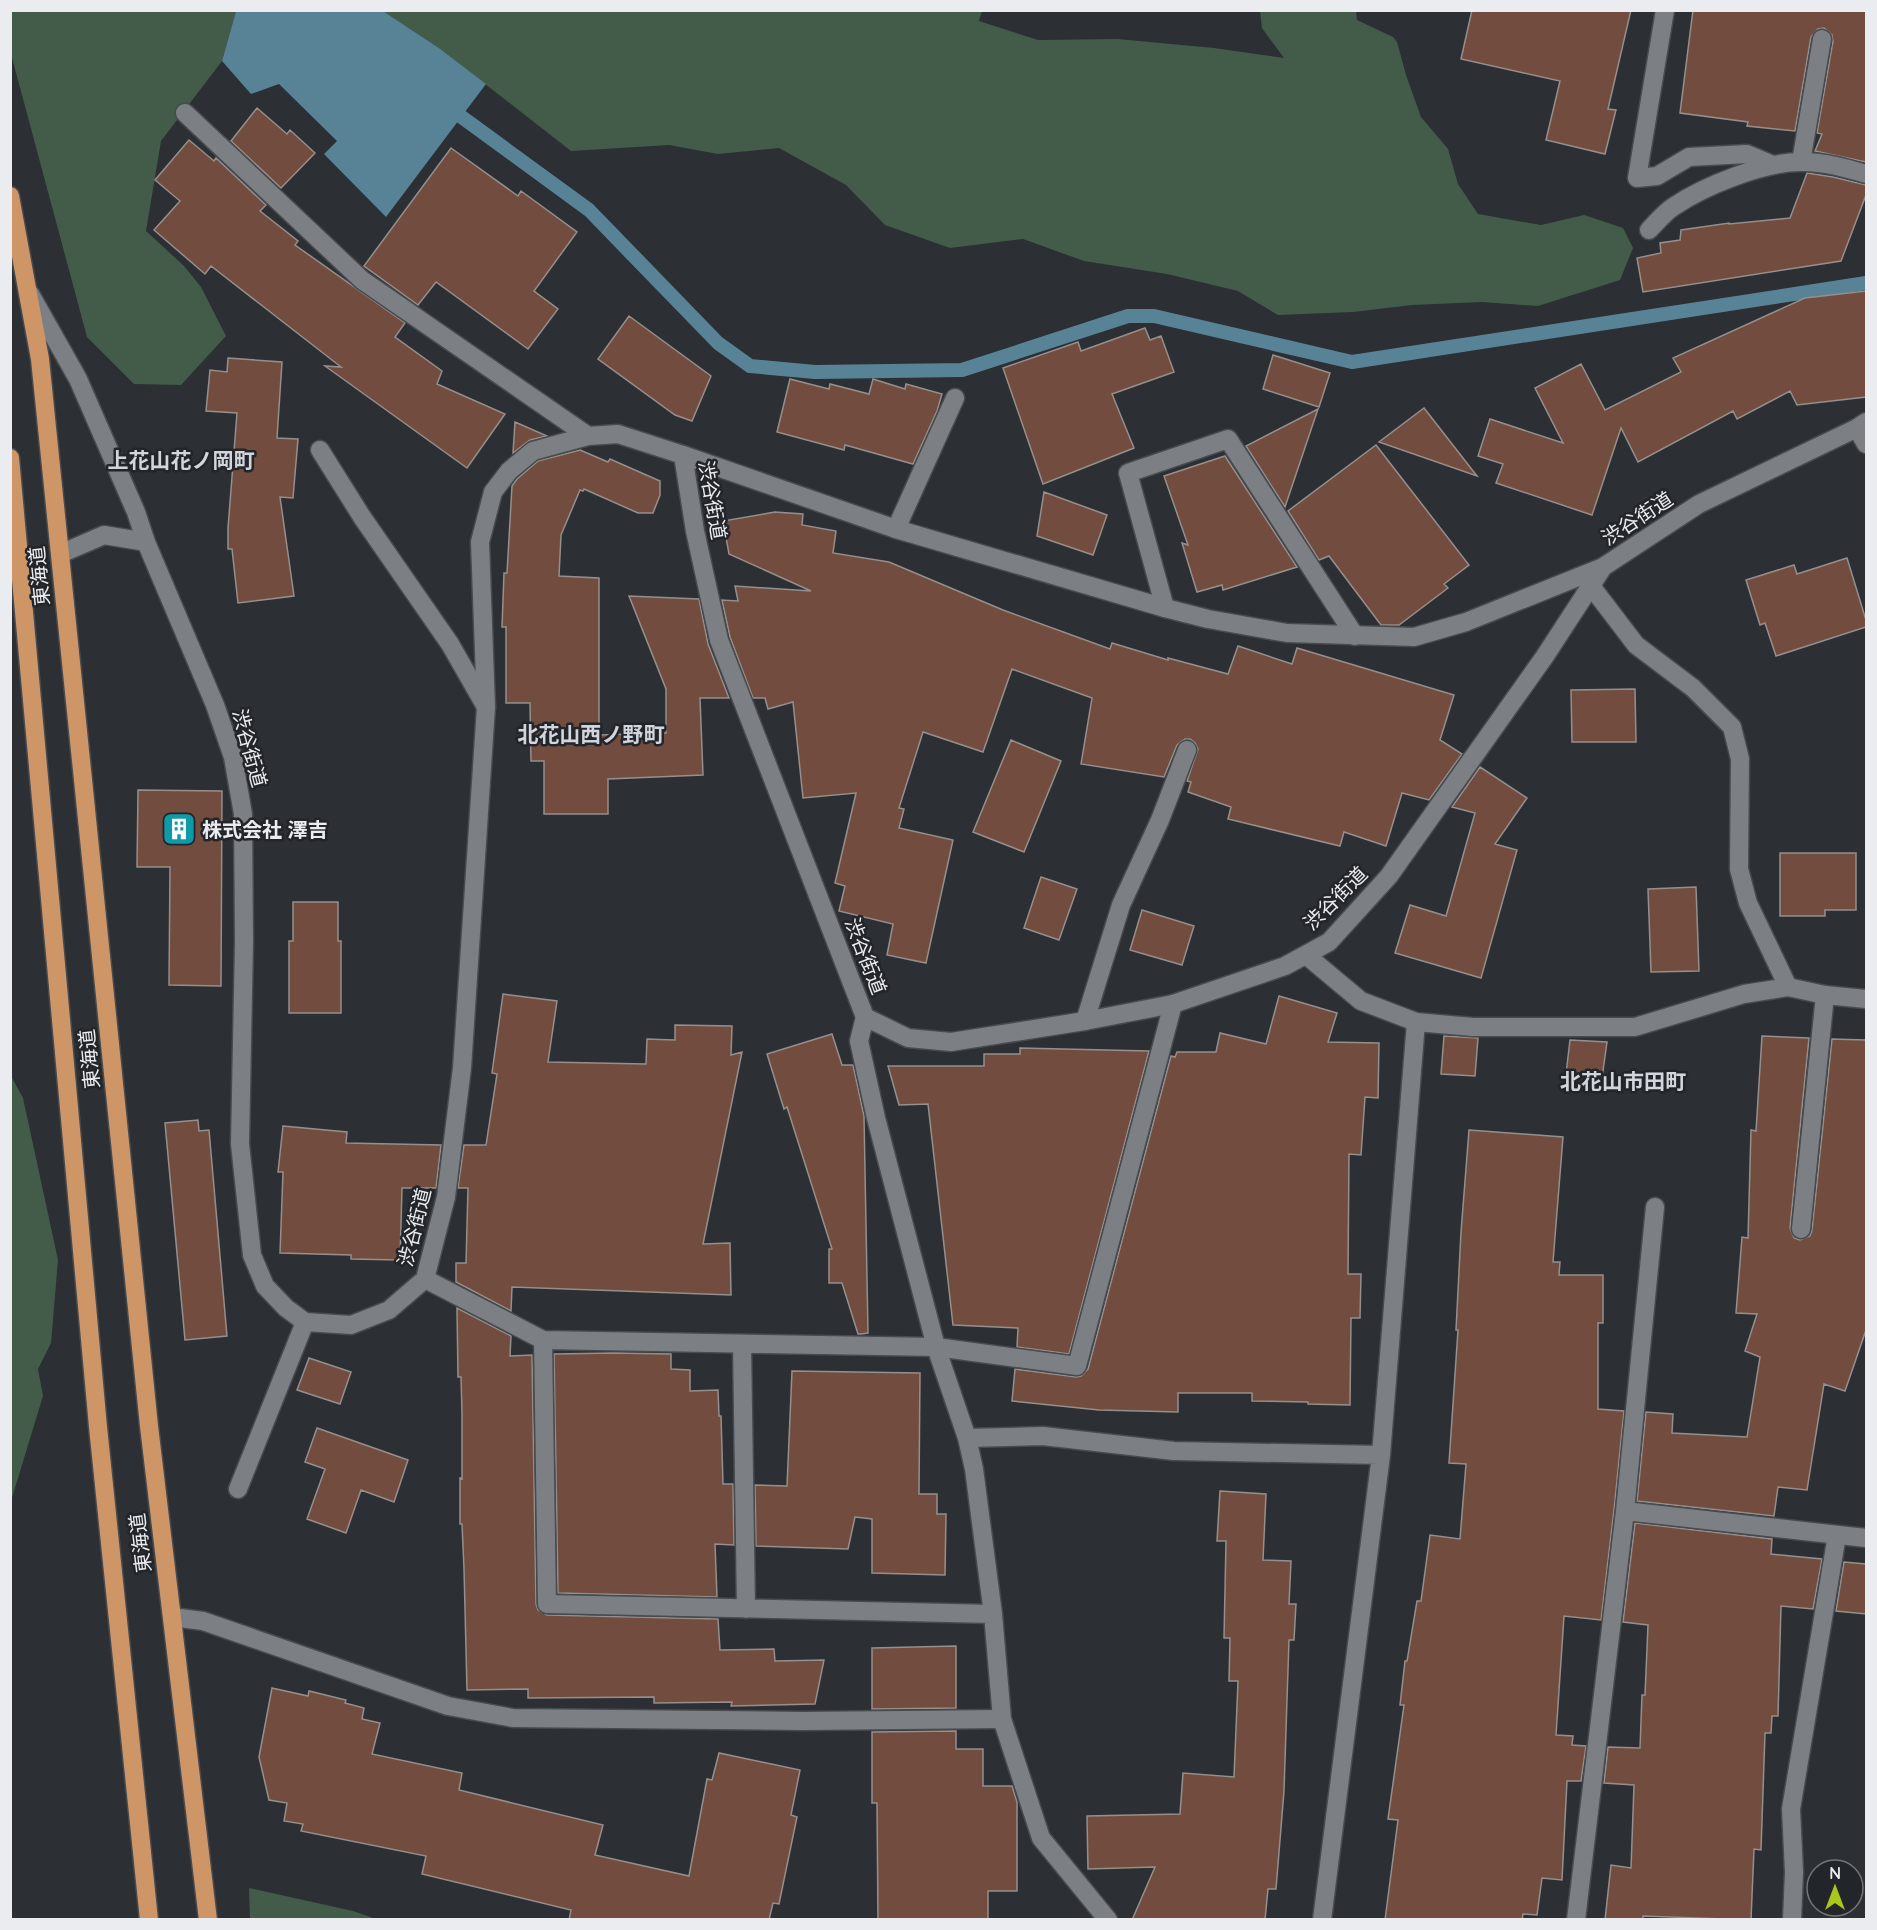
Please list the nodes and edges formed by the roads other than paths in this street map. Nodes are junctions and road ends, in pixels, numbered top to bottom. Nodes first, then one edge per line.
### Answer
1 (1665, 10) edge
2 (1822, 39) dead end
3 (185, 113) dead end
4 (1801, 162) junction
5 (1773, 165) junction
6 (1866, 174) edge
7 (10, 196) edge
8 (1649, 230) dead end
9 (27, 290) junction
10 (955, 398) dead end
11 (1862, 425) edge
12 (588, 436) junction
13 (1866, 444) edge
14 (320, 450) dead end
15 (683, 455) junction
16 (10, 458) edge
17 (896, 529) junction
18 (146, 542) junction
19 (60, 554) junction
20 (1603, 567) junction
21 (1591, 586) junction
22 (1165, 608) junction
23 (1355, 636) junction
24 (486, 707) junction
25 (1186, 750) dead end
26 (1306, 955) junction
27 (1788, 987) junction
28 (1825, 995) junction
29 (1866, 999) edge
30 (1173, 1004) junction
31 (865, 1017) junction
32 (1085, 1021) junction
33 (1416, 1022) junction
34 (1655, 1207) dead end
35 (1801, 1229) dead end
36 (425, 1279) junction
37 (305, 1322) junction
38 (543, 1340) junction
39 (742, 1344) junction
40 (936, 1347) junction
41 (967, 1438) junction
42 (1381, 1455) junction
43 (238, 1489) dead end
44 (1625, 1510) junction
45 (1837, 1535) junction
46 (1866, 1538) edge
47 (746, 1609) junction
48 (993, 1614) junction
49 (172, 1617) junction
50 (1002, 1719) junction
51 (149, 1920) edge
52 (208, 1920) edge
53 (1108, 1920) edge
54 (1322, 1920) edge
55 (1576, 1920) edge
56 (1792, 1920) edge

1 - 5 street
2 - 4 street
3 - 12 street
4 - 5 street
4 - 6 street
5 - 8 street
7 - 9 highway, 東海道
9 - 18 street, 渋谷街道
9 - 19 highway, 東海道
10 - 17 street
11 - 13 street
11 - 20 street, 渋谷街道
12 - 15 street, 渋谷街道
12 - 24 street, 渋谷街道
14 - 24 street
15 - 17 street
15 - 31 street, 渋谷街道
16 - 51 highway, 東海道
17 - 22 street
18 - 19 street
18 - 37 street, 渋谷街道
19 - 49 highway, 東海道
20 - 21 street, 渋谷街道
20 - 23 street
21 - 26 street, 渋谷街道
21 - 27 street
22 - 23 street
22 - 23 street
24 - 36 street, 渋谷街道
25 - 32 street
26 - 30 street, 渋谷街道
26 - 33 street
27 - 28 street
27 - 33 street
28 - 29 street
28 - 35 street
30 - 32 street, 渋谷街道
30 - 40 street
31 - 32 street, 渋谷街道
31 - 40 street
33 - 42 street
34 - 44 street
36 - 37 street, 渋谷街道
36 - 38 street
37 - 43 street
38 - 39 street
38 - 47 street
39 - 40 street
39 - 47 street
40 - 41 street
41 - 42 street
41 - 48 street
42 - 54 street
44 - 45 street
44 - 55 street
45 - 46 street
45 - 56 street
47 - 48 street
48 - 50 street
49 - 50 street
49 - 52 highway, 東海道
50 - 53 street

